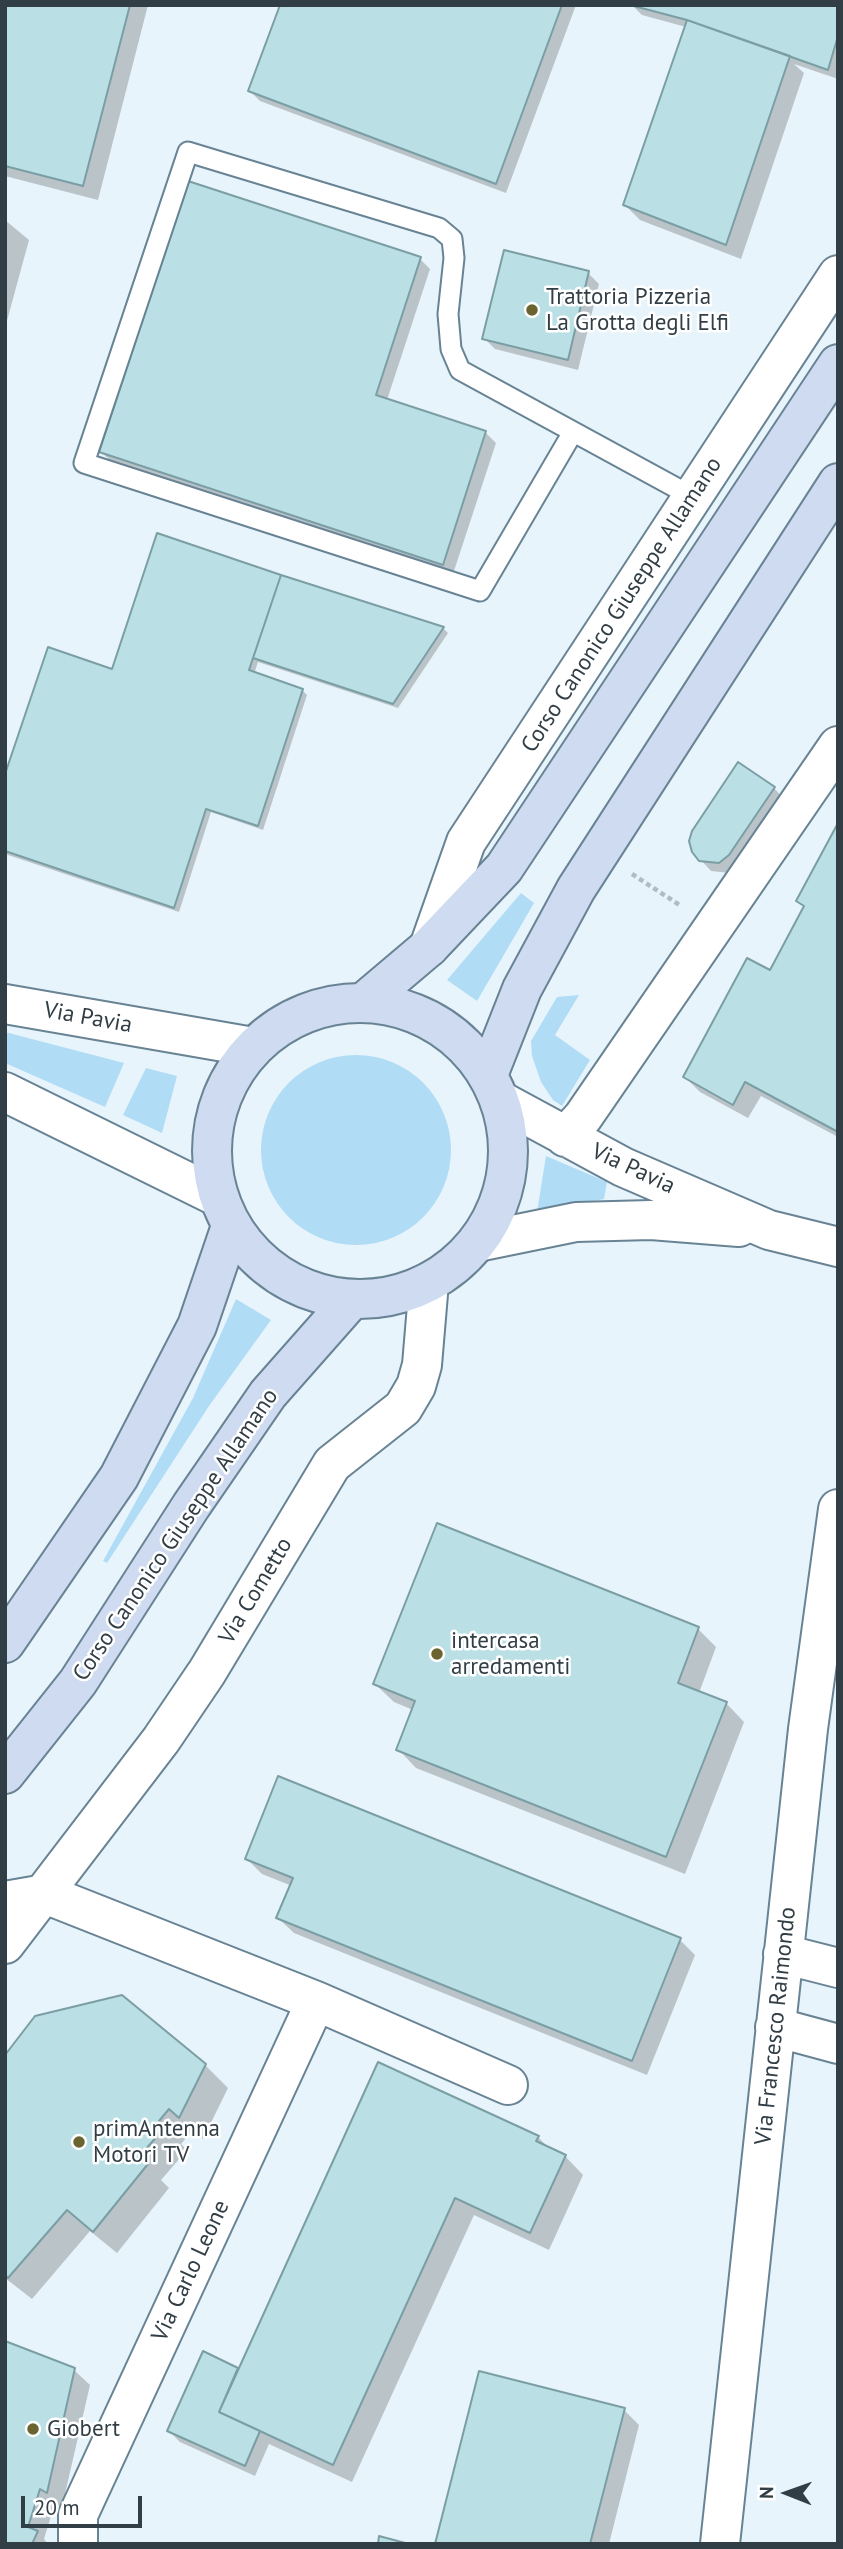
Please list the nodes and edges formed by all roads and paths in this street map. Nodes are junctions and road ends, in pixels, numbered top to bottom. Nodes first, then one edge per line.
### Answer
1 (838, 275) edge
2 (838, 364) edge
3 (573, 432) junction
4 (838, 483) edge
5 (693, 497) junction
6 (838, 746) edge
7 (599, 853) junction
8 (713, 927) junction
9 (429, 947) junction
10 (364, 1002) junction
11 (5, 1004) edge
12 (253, 1047) junction
13 (495, 1088) junction
14 (5, 1092) edge
15 (565, 1137) junction
16 (225, 1211) junction
17 (769, 1230) junction
18 (478, 1242) junction
19 (838, 1247) edge
20 (429, 1282) junction
21 (351, 1300) junction
22 (838, 1508) edge
23 (5, 1643) edge
24 (5, 1774) edge
25 (45, 1894) junction
26 (5, 1900) edge
27 (5, 1944) edge
28 (783, 1954) junction
29 (838, 1968) edge
30 (316, 2001) junction
31 (775, 2026) junction
32 (838, 2044) edge
33 (509, 2085) dead end
34 (78, 2544) edge
35 (720, 2544) edge

1 - 5 street, Corso Canonico Giuseppe Allamano
2 - 9 main road, Corso Canonico Giuseppe Allamano
3 - 3 lane
3 - 5 lane
4 - 7 main road
5 - 9 street, Corso Canonico Giuseppe Allamano
6 - 8 street
7 - 8 path
7 - 13 main road
8 - 15 street
9 - 10 main road, Corso Canonico Giuseppe Allamano
10 - 12 main road
10 - 13 main road
11 - 12 street, Via Pavia
12 - 16 main road
13 - 15 street, Via Pavia
13 - 18 main road
14 - 16 street
15 - 17 street, Via Pavia
16 - 21 main road
16 - 23 main road
17 - 18 street, Via Pavia
17 - 19 street, Via Pavia
18 - 20 main road
20 - 21 main road
20 - 25 street, Via Cometto
21 - 24 main road, Corso Canonico Giuseppe Allamano
22 - 28 street, Via Francesco Raimondo
25 - 26 street
25 - 27 street, Via Cometto
25 - 30 street
28 - 29 street
28 - 31 street, Via Francesco Raimondo
30 - 33 street
30 - 34 street, Via Carlo Leone
31 - 32 street
31 - 35 street, Via Francesco Raimondo

